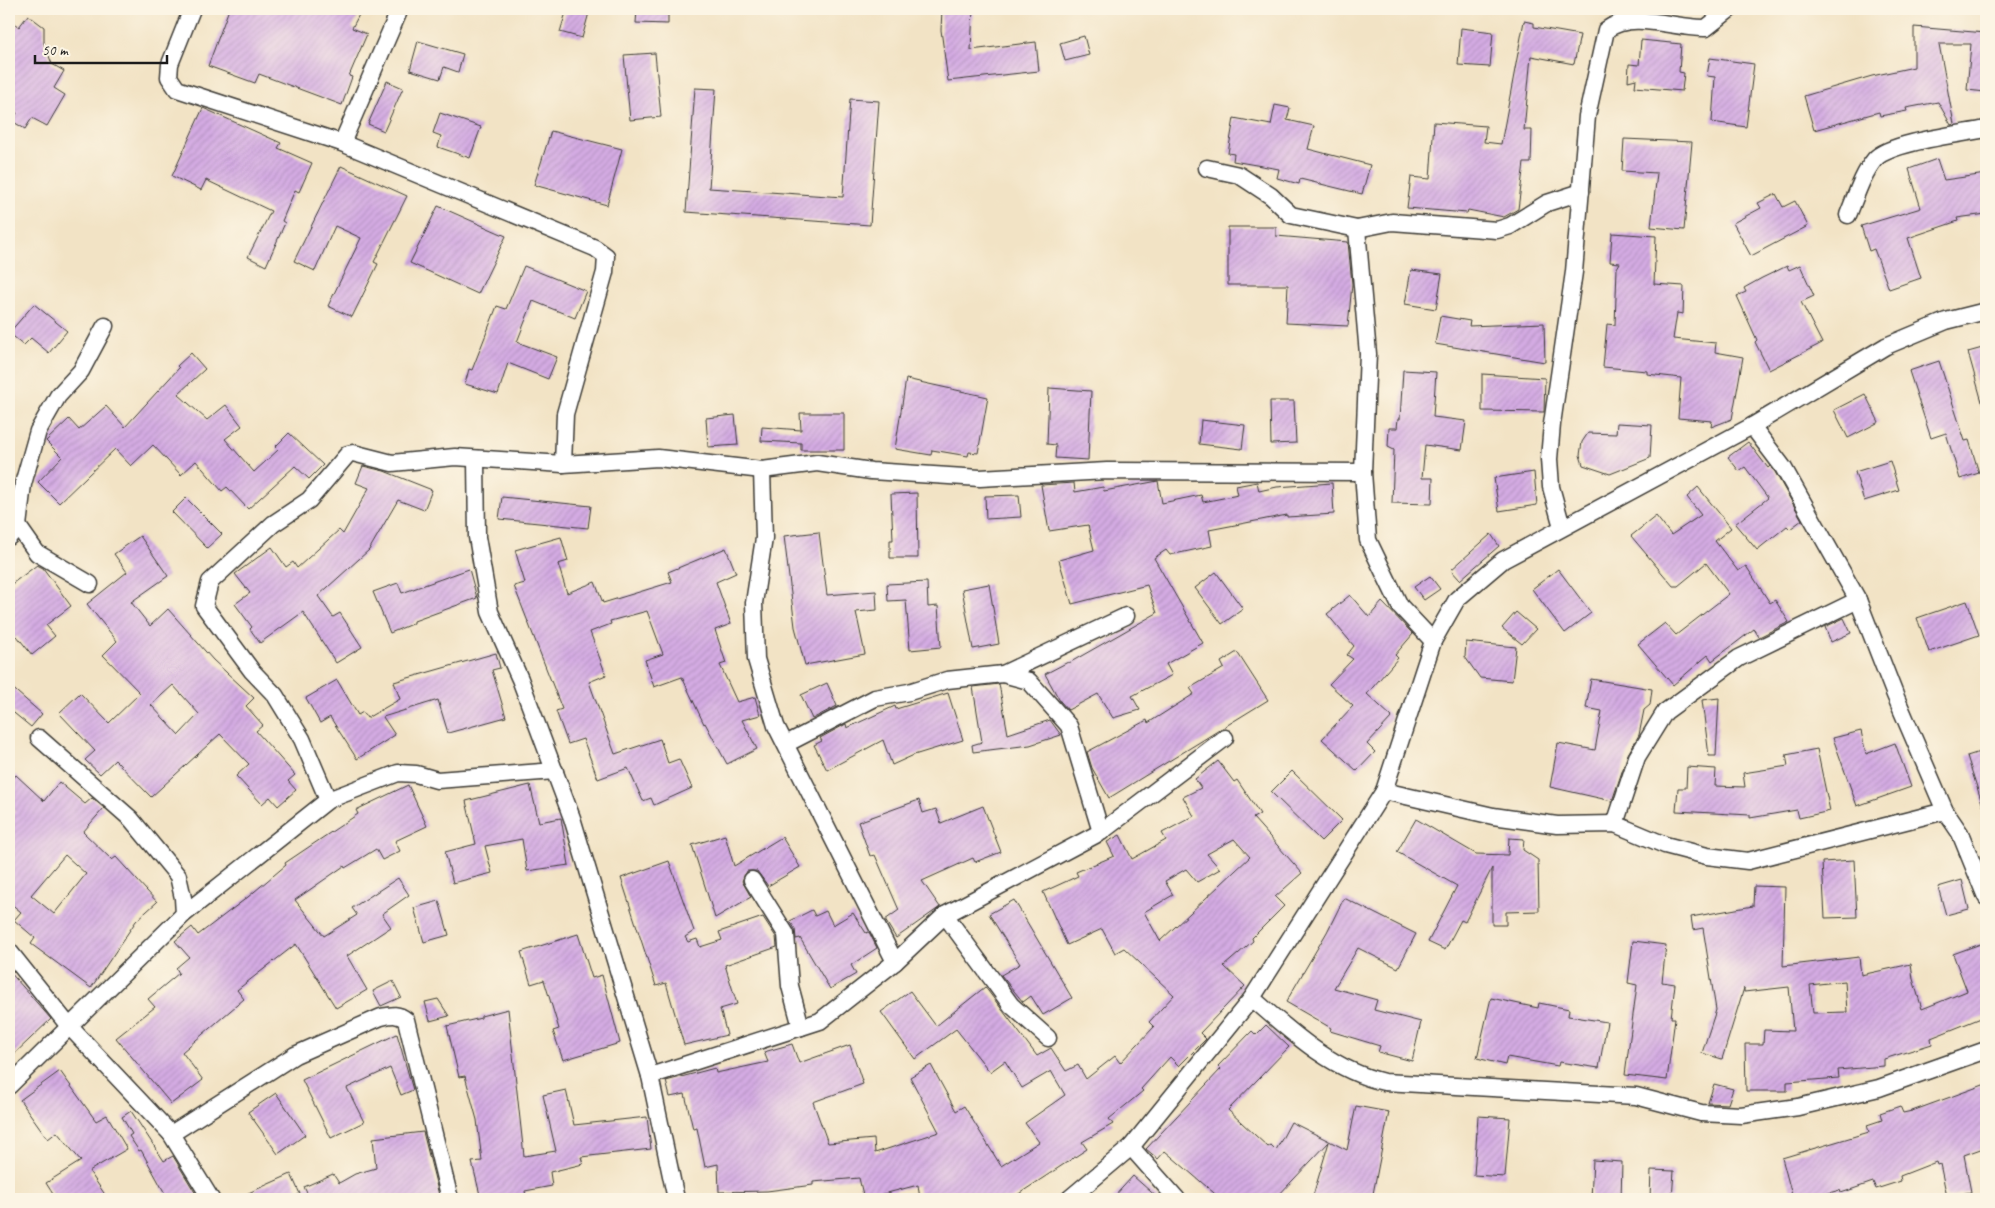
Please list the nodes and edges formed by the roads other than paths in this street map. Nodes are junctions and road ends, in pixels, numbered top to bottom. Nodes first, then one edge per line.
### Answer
1 (192, 9) edge
2 (400, 9) edge
3 (1730, 9) edge
4 (1986, 129) edge
5 (342, 143) junction
6 (1207, 168) dead end
7 (1580, 192) junction
8 (1848, 215) dead end
9 (1357, 229) junction
10 (1986, 311) edge
11 (105, 326) dead end
12 (1752, 426) junction
13 (476, 460) junction
14 (563, 464) junction
15 (762, 470) junction
16 (1363, 472) junction
17 (1562, 527) junction
18 (13, 531) edge
19 (90, 584) dead end
20 (1858, 600) junction
21 (1126, 616) dead end
22 (1433, 641) junction
23 (1003, 674) junction
24 (39, 738) dead end
25 (1225, 738) dead end
26 (786, 744) junction
27 (555, 772) junction
28 (1384, 791) junction
29 (328, 800) junction
30 (1945, 811) junction
31 (1615, 824) junction
32 (1101, 832) junction
33 (752, 880) dead end
34 (1986, 897) edge
35 (184, 914) junction
36 (945, 915) junction
37 (9, 951) edge
38 (895, 962) junction
39 (1252, 998) junction
40 (68, 1025) junction
41 (801, 1027) junction
42 (1048, 1038) dead end
43 (1986, 1050) edge
44 (650, 1076) junction
45 (9, 1086) edge
46 (171, 1134) junction
47 (1131, 1147) junction
48 (211, 1199) edge
49 (450, 1199) edge
50 (676, 1199) edge
51 (1069, 1199) edge
52 (1178, 1199) edge

1 - 5 street
2 - 5 street
3 - 7 street
4 - 8 street
5 - 14 street
6 - 9 street
7 - 9 street
7 - 17 street
9 - 16 street
10 - 12 street
11 - 18 street
12 - 17 street
12 - 20 street
13 - 14 street
13 - 27 street
13 - 29 street
14 - 15 street
15 - 16 street
15 - 26 street
16 - 22 street
17 - 22 street
18 - 19 street
20 - 30 street
20 - 31 street
21 - 23 street
22 - 28 street
23 - 26 street
23 - 32 street
24 - 35 street
25 - 32 street
26 - 38 street
27 - 29 street
27 - 44 street
28 - 31 street
28 - 39 street
29 - 35 street
30 - 31 street
30 - 34 street
32 - 36 street
33 - 41 street
35 - 40 street
36 - 38 street
36 - 42 street
37 - 40 street
38 - 41 street
39 - 43 street
39 - 47 street
40 - 45 street
40 - 46 street
41 - 44 street
44 - 50 street
46 - 48 street
46 - 49 street
47 - 51 street
47 - 52 street

